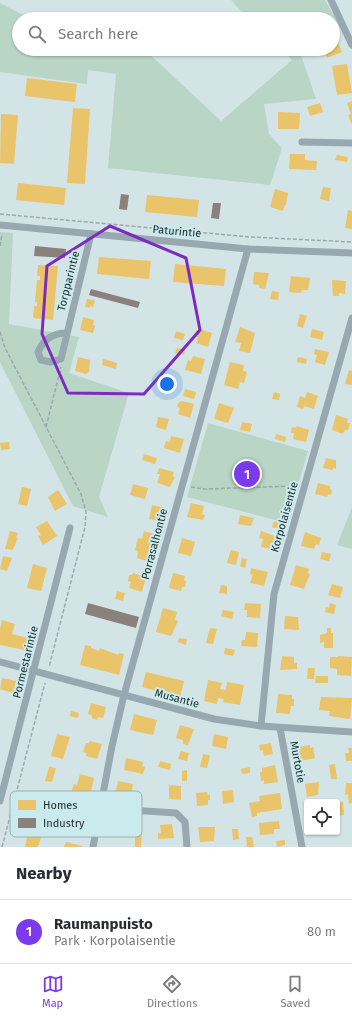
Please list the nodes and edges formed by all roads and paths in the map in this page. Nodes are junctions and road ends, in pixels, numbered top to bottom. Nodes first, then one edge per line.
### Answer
1 (331, 0) edge
2 (337, 12) edge
3 (340, 19) edge
4 (352, 45) edge
5 (302, 142) dead end
6 (352, 143) edge
7 (0, 214) edge
8 (0, 225) edge
9 (91, 234) junction
10 (352, 242) edge
11 (248, 249) junction
12 (352, 253) edge
13 (352, 318) edge
14 (0, 332) edge
15 (67, 333) junction
16 (61, 359) junction
17 (46, 427) junction
18 (182, 485) junction
19 (304, 486) junction
20 (70, 528) dead end
21 (0, 662) edge
22 (34, 671) junction
23 (47, 675) junction
24 (124, 695) junction
25 (262, 726) junction
26 (280, 728) junction
27 (352, 732) edge
28 (17, 791) edge
29 (103, 791) edge
30 (0, 801) edge
31 (142, 811) edge
32 (10, 816) edge
33 (95, 837) edge
34 (2, 847) edge
35 (93, 847) edge
36 (187, 847) edge
37 (302, 847) edge

1 - 2 street
3 - 4 street
5 - 6 street
7 - 10 path
8 - 9 street, Paturintie
9 - 11 street, Paturintie
9 - 15 street, Torpparintie
11 - 12 street, Paturintie
11 - 18 street, Porrasalhontie
13 - 19 street, Korpolaisentie
14 - 17 path
15 - 16 street, Torpparintie
15 - 16 street
16 - 17 path
17 - 23 path
18 - 19 path
18 - 24 street, Porrasalhontie
19 - 25 street, Korpolaisentie
20 - 22 street, Pormestarintie
21 - 22 street, Musantie
22 - 23 street, Musantie
22 - 30 street, Pormestarintie
23 - 24 street, Musantie
23 - 28 path
24 - 25 street, Musantie
24 - 29 street, Porrasalhontie
25 - 26 street, Musantie
26 - 27 street, Musantie
26 - 37 street, Murtotie
31 - 36 street
32 - 34 path
33 - 35 street, Porrasalhontie

